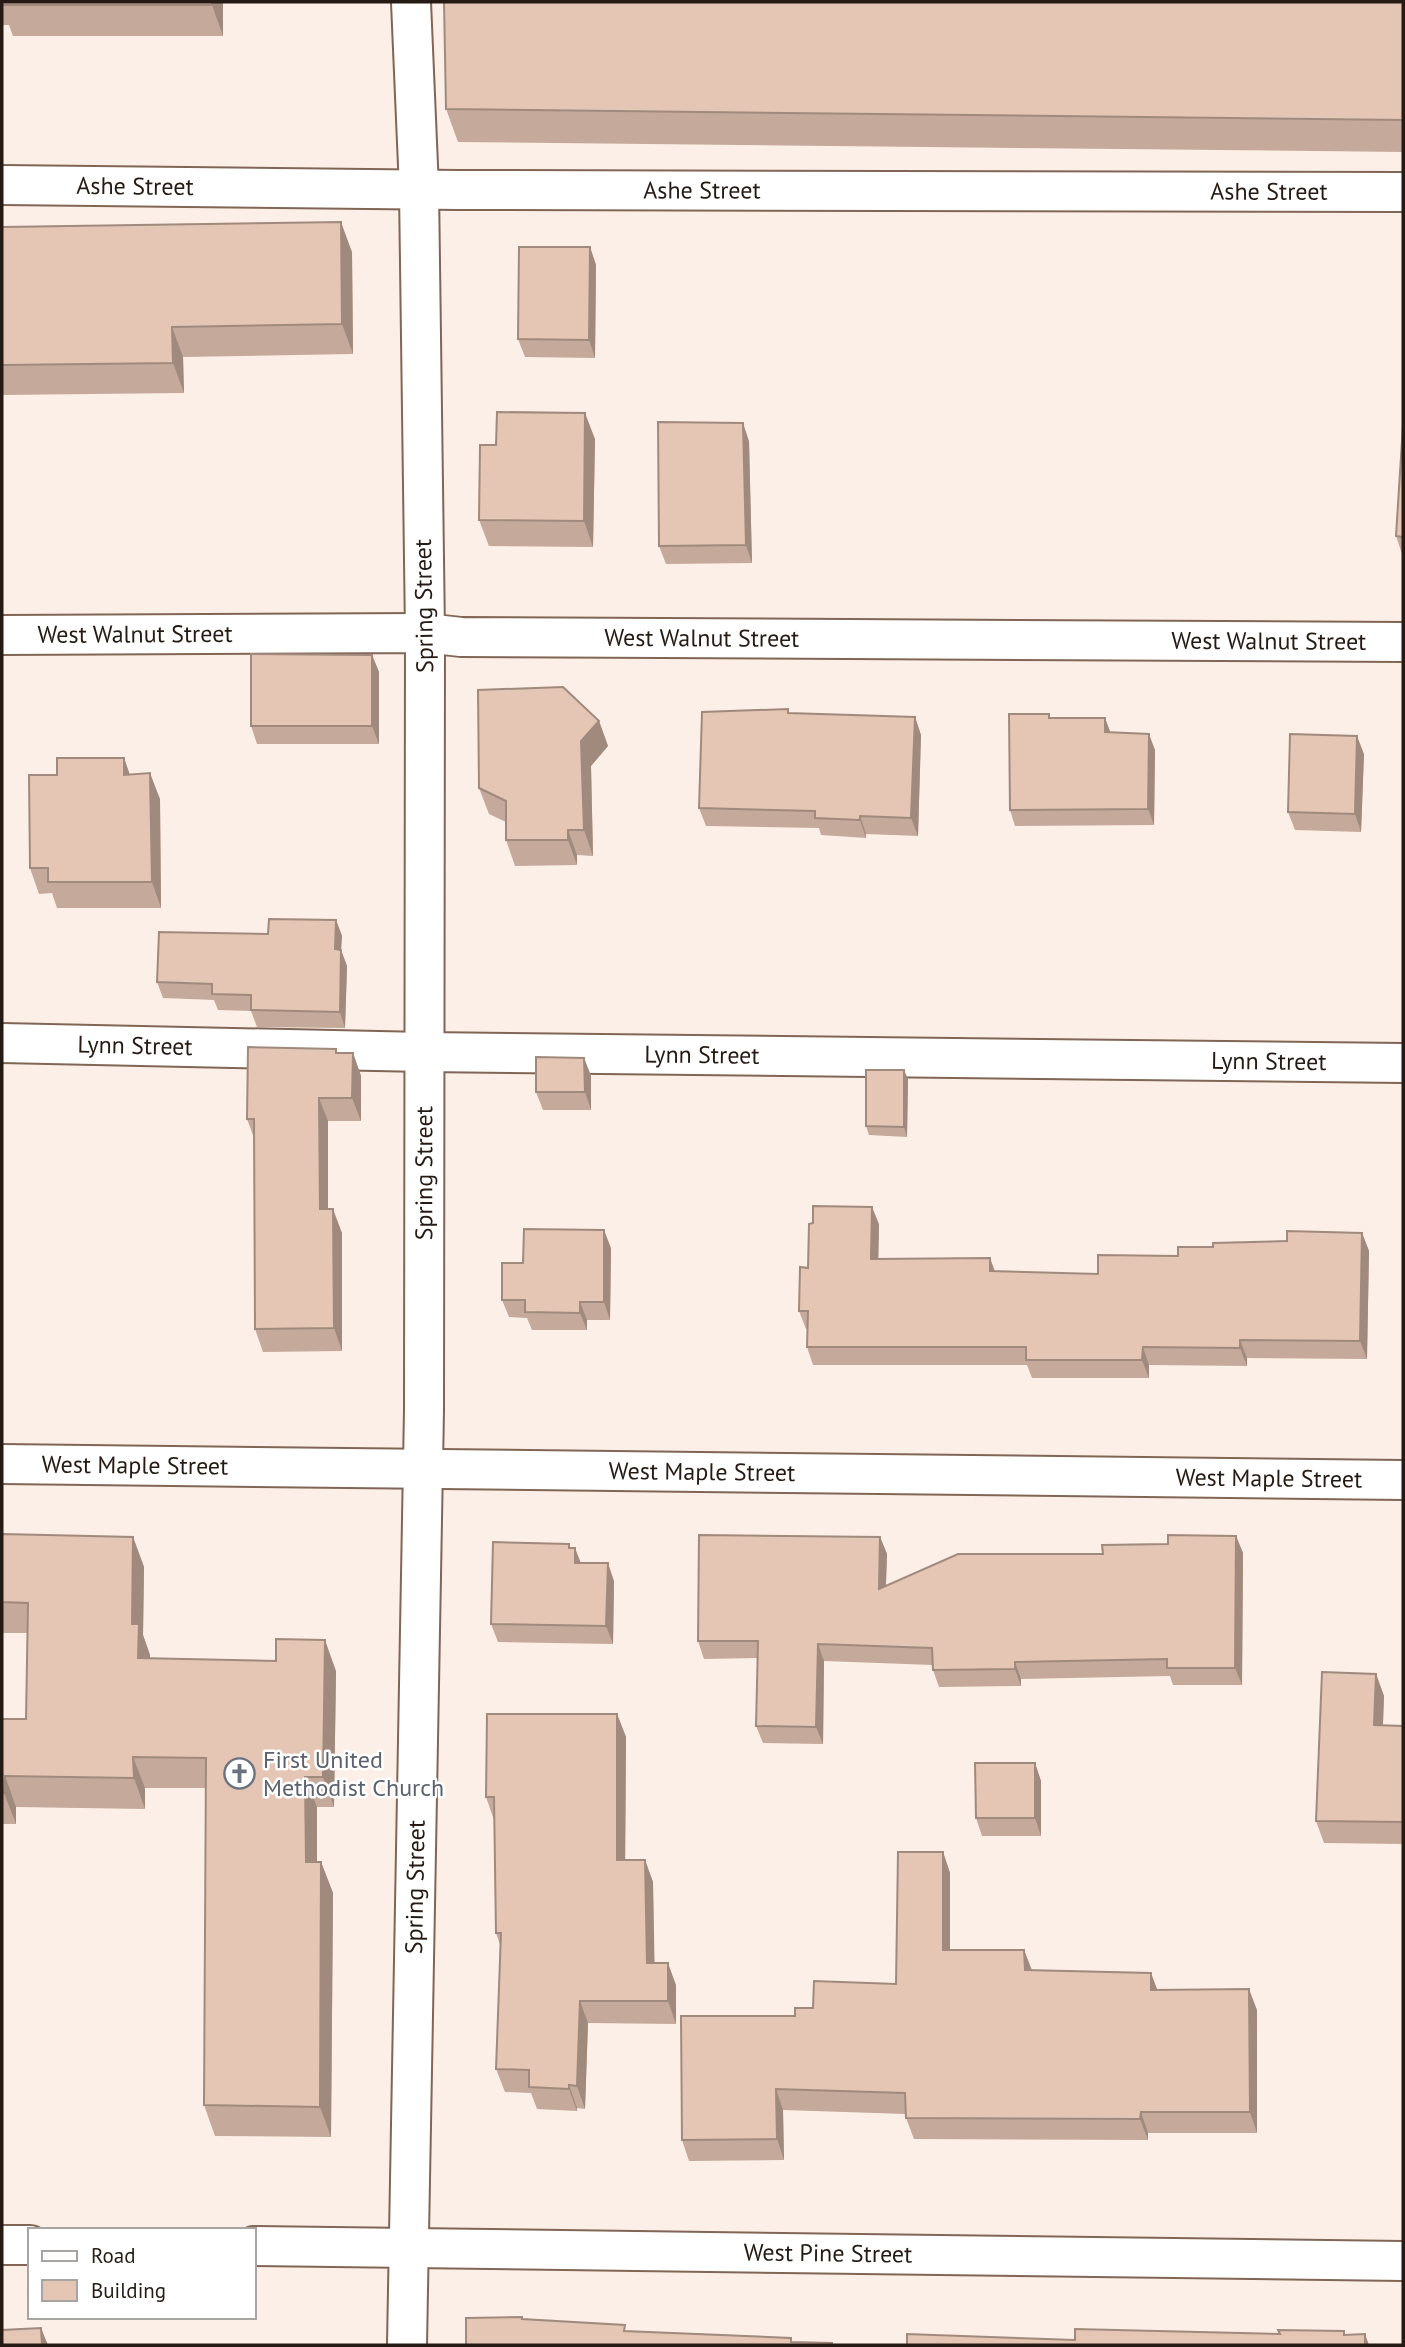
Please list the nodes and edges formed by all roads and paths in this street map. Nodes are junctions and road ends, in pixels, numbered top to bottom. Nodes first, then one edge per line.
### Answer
1 (411, 2) edge
2 (2, 185) edge
3 (419, 189) junction
4 (1403, 192) edge
5 (425, 633) junction
6 (2, 635) edge
7 (1403, 642) edge
8 (2, 1043) edge
9 (424, 1052) junction
10 (1403, 1063) edge
11 (2, 1464) edge
12 (421, 1469) junction
13 (1403, 1480) edge
14 (2, 2245) edge
15 (28, 2245) edge
16 (256, 2246) edge
17 (407, 2246) junction
18 (1403, 2260) edge
19 (407, 2345) edge

1 - 3 street, Spring Street
2 - 3 street, Ashe Street
3 - 4 street, Ashe Street
3 - 5 street, Spring Street
5 - 6 street, West Walnut Street
5 - 7 street, West Walnut Street
5 - 9 street, Spring Street
8 - 9 street, Lynn Street
9 - 10 street, Lynn Street
9 - 12 street, Spring Street
11 - 12 street, West Maple Street
12 - 13 street, West Maple Street
12 - 17 street, Spring Street
14 - 15 street
16 - 17 street, West Pine Street
17 - 18 street, West Pine Street
17 - 19 street, Spring Street

